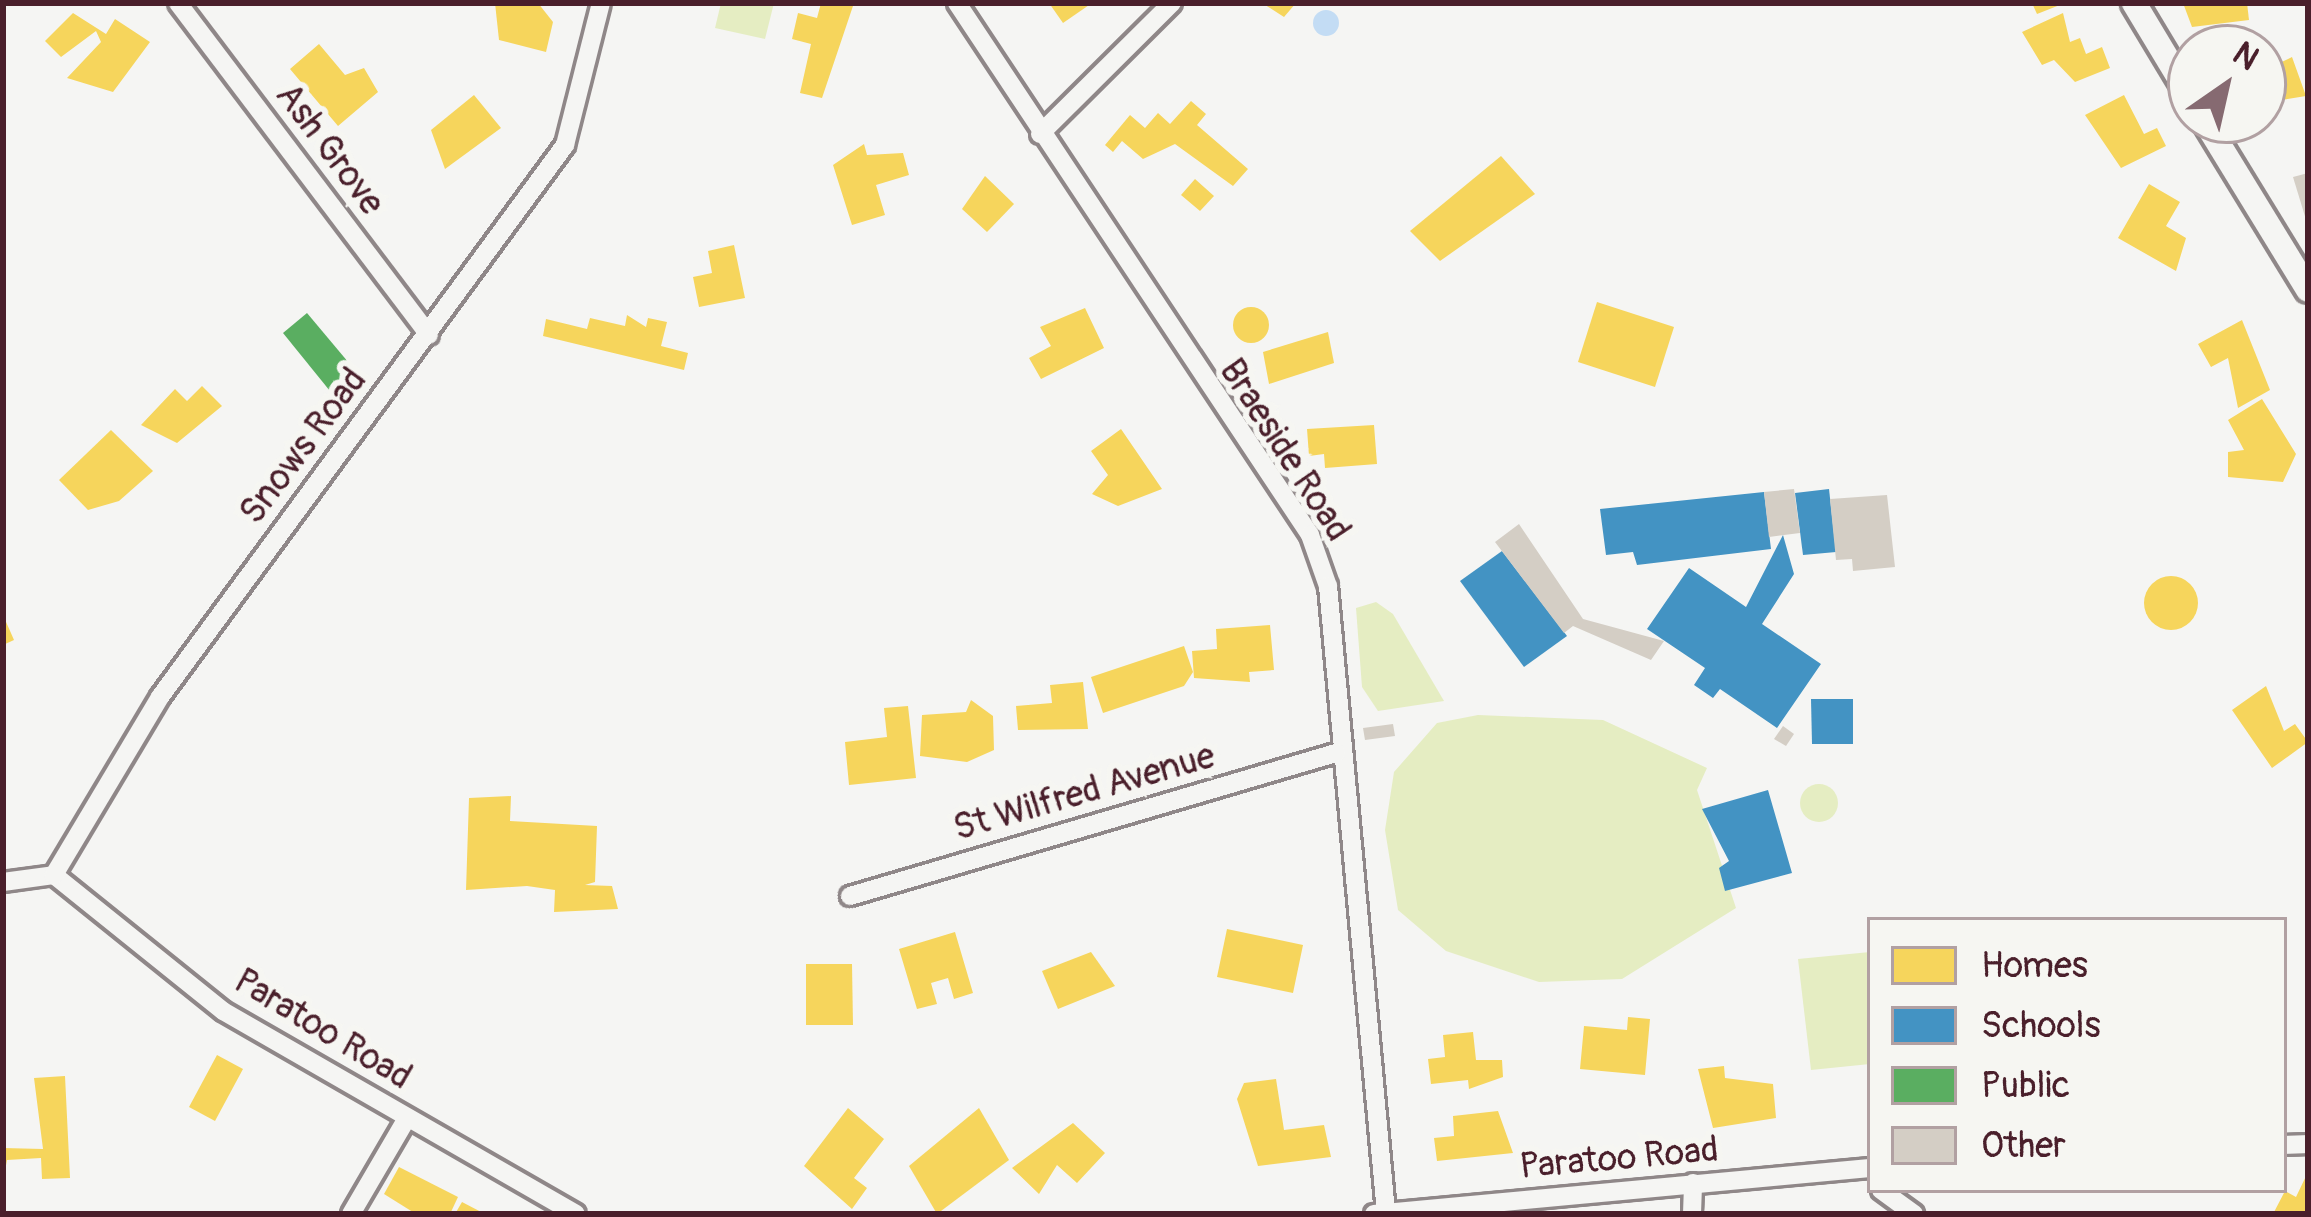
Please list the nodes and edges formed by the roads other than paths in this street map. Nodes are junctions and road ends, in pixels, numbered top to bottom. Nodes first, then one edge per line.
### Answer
1 (178, 3) edge
2 (602, 3) edge
3 (956, 3) edge
4 (1172, 3) edge
5 (2134, 3) edge
6 (2167, 58) edge
7 (1040, 134) junction
8 (2219, 144) edge
9 (2308, 290) edge
10 (429, 335) junction
11 (1336, 753) junction
12 (54, 875) junction
13 (3, 882) edge
14 (850, 896) dead end
15 (407, 1118) junction
16 (1861, 1169) edge
17 (1693, 1183) junction
18 (1885, 1193) edge
19 (1386, 1213) edge
20 (351, 1214) edge
21 (576, 1214) edge
22 (1374, 1214) edge
23 (1692, 1214) edge
24 (1914, 1214) edge

1 - 10 street, Ash Grove
2 - 10 street, Snows Road
3 - 7 street, Braeside Road
4 - 7 street
5 - 6 main road
7 - 11 street, Braeside Road
8 - 9 main road
10 - 12 street, Snows Road
11 - 14 street, St Wilfred Avenue
11 - 19 street, Braeside Road
12 - 13 street
12 - 15 street, Paratoo Road
15 - 20 street
15 - 21 street, Paratoo Road
16 - 17 street, Paratoo Road
17 - 19 street, Paratoo Road
17 - 23 street
18 - 24 street
19 - 22 street, Paratoo Road

